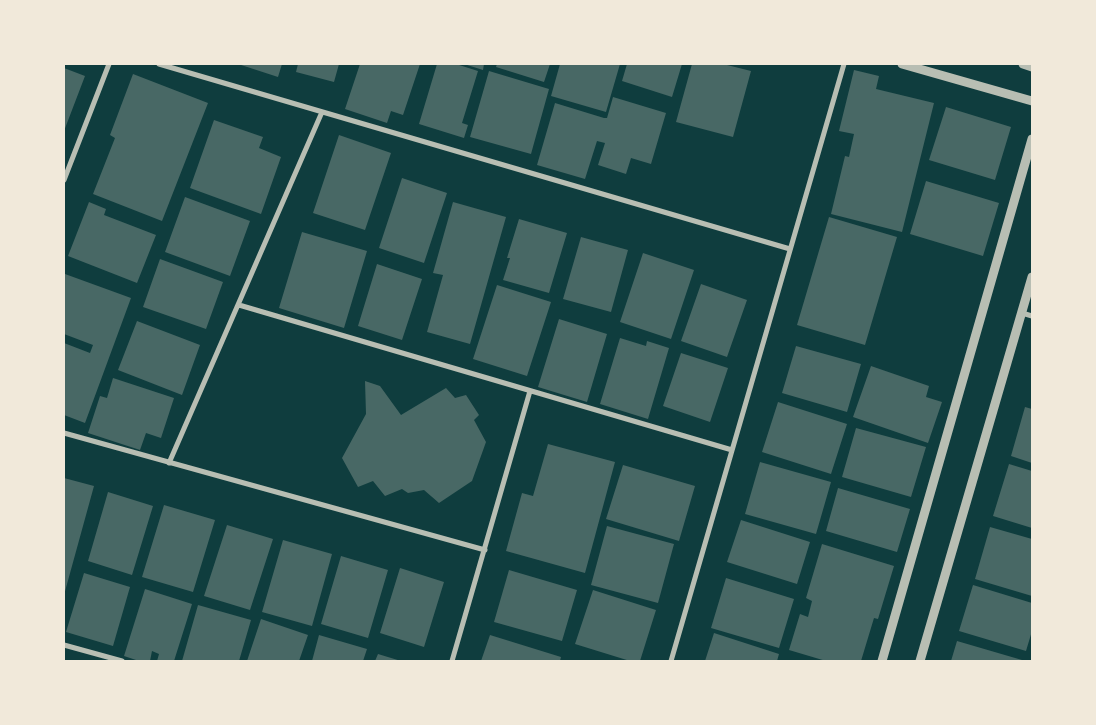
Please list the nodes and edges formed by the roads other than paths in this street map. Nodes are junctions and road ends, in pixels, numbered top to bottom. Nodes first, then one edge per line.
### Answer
1 (109, 64) edge
2 (159, 64) edge
3 (844, 64) edge
4 (902, 64) edge
5 (1023, 64) edge
6 (1032, 66) edge
7 (1032, 101) edge
8 (322, 112) junction
9 (1032, 139) edge
10 (64, 180) edge
11 (790, 249) junction
12 (1032, 276) edge
13 (240, 305) junction
14 (1022, 313) junction
15 (1032, 316) edge
16 (530, 391) junction
17 (64, 433) edge
18 (732, 450) junction
19 (169, 463) junction
20 (485, 550) junction
21 (64, 645) edge
22 (100, 655) junction
23 (98, 661) edge
24 (122, 661) edge
25 (452, 661) edge
26 (672, 661) edge
27 (882, 661) edge
28 (920, 661) edge

1 - 10 street
2 - 8 street
3 - 11 street
4 - 7 street
5 - 6 street
8 - 11 street
8 - 13 street
9 - 27 street
11 - 18 street
12 - 14 street
13 - 16 street
13 - 19 street
14 - 15 street
14 - 28 street
16 - 18 street
16 - 20 street
17 - 19 street
18 - 26 street
19 - 20 street
20 - 25 street
21 - 22 street
22 - 23 street
22 - 24 street

